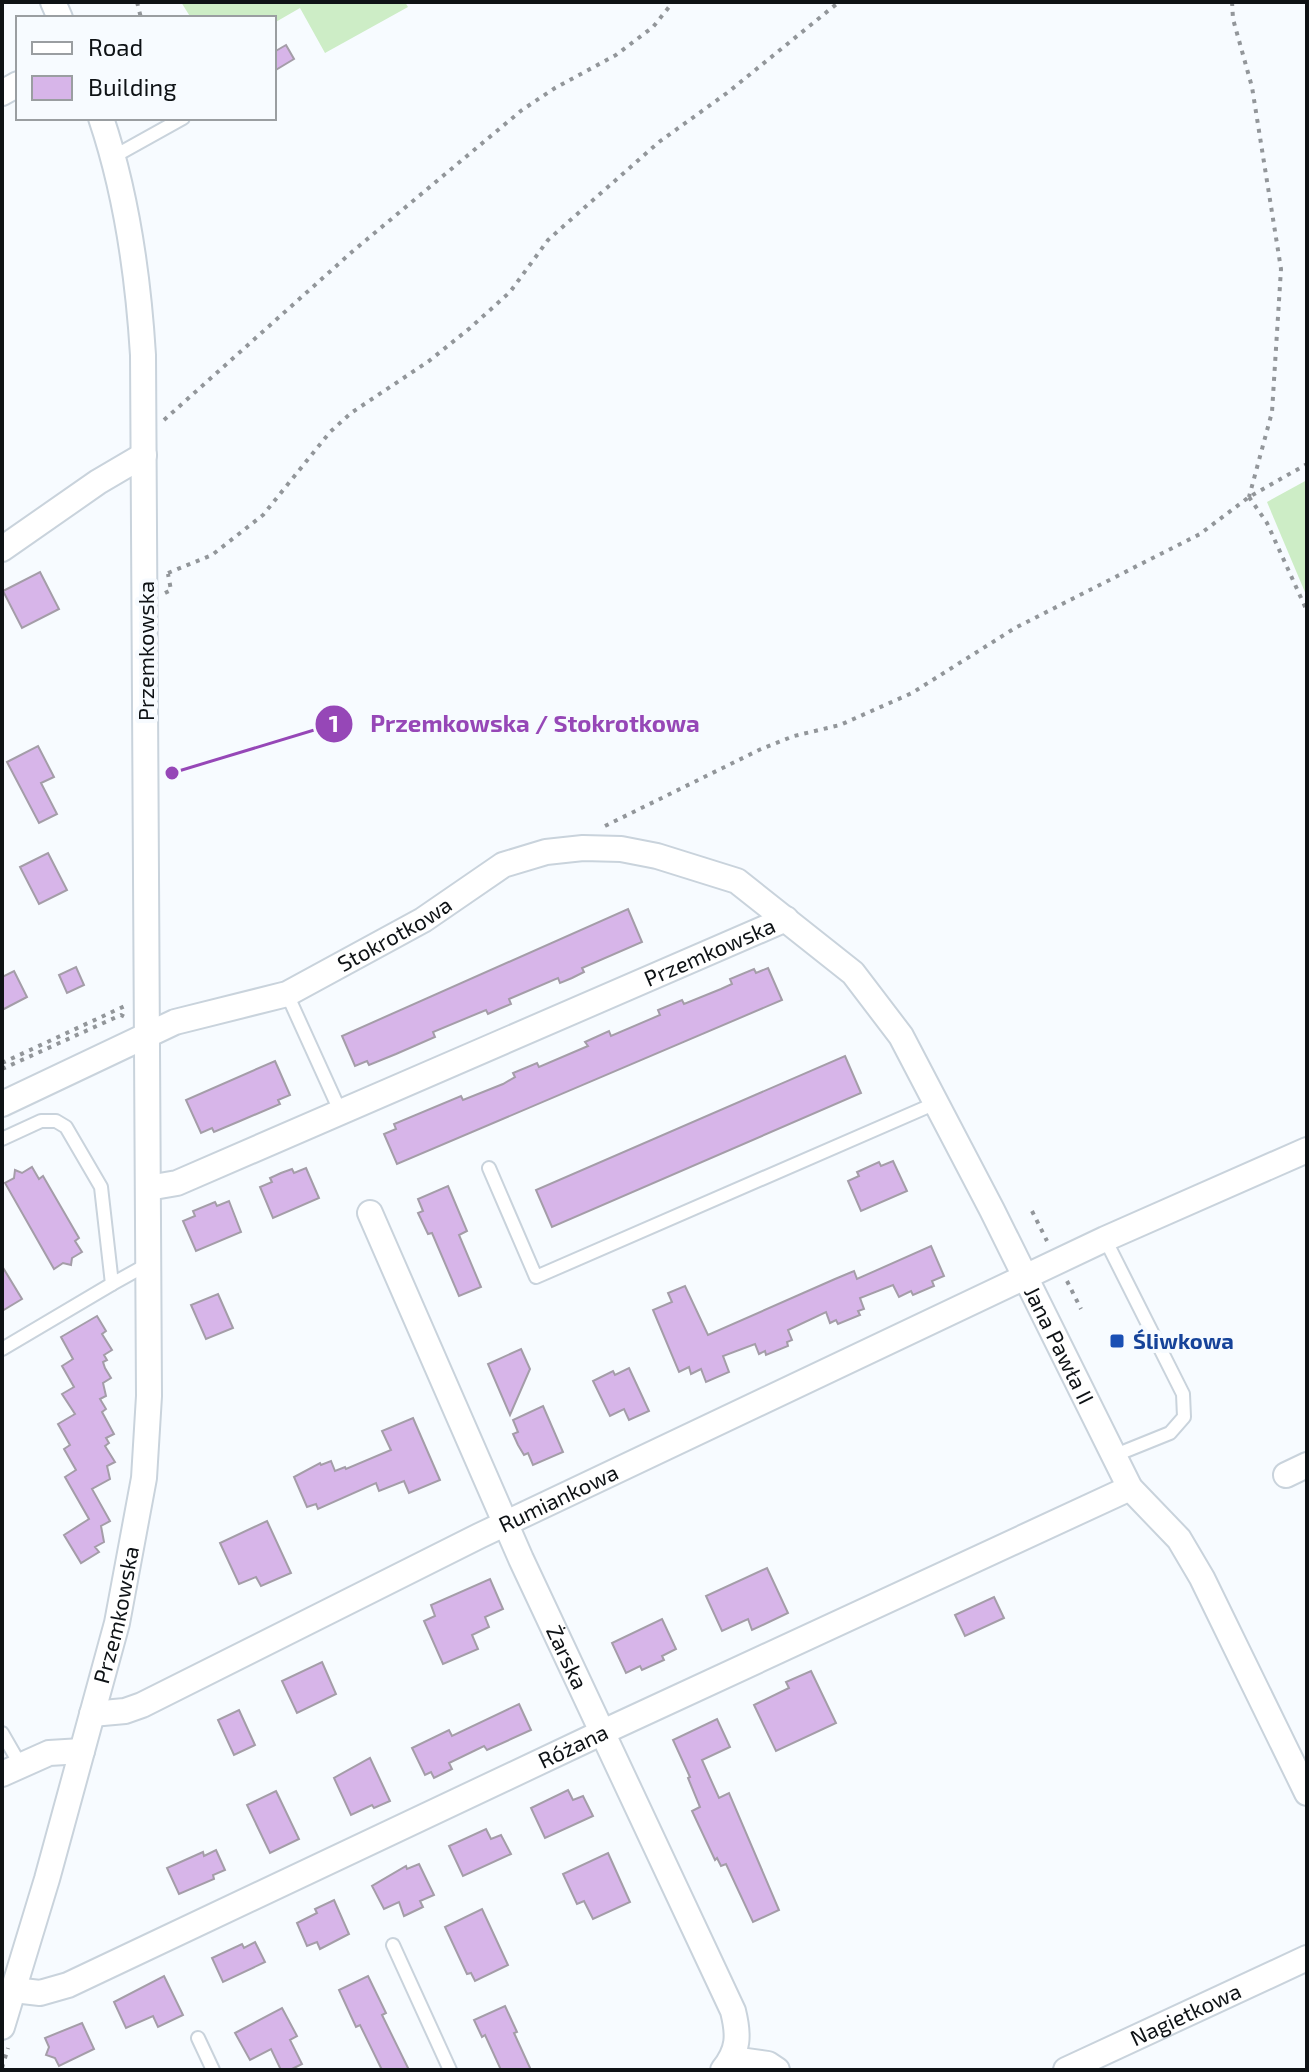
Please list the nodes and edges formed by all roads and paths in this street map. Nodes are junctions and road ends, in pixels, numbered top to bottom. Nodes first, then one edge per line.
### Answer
1 (673, 2) edge
2 (839, 2) edge
3 (1232, 2) edge
4 (102, 120) edge
5 (179, 120) edge
6 (113, 157) junction
7 (143, 427) junction
8 (144, 455) junction
9 (1307, 464) edge
10 (1249, 497) junction
11 (2, 549) edge
12 (146, 578) junction
13 (1307, 611) edge
14 (603, 827) dead end
15 (786, 919) junction
16 (287, 994) junction
17 (134, 1001) dead end
18 (141, 1029) junction
19 (2, 1063) edge
20 (2, 1069) edge
21 (936, 1103) junction
22 (2, 1104) edge
23 (341, 1113) junction
24 (2, 1139) edge
25 (1307, 1150) edge
26 (489, 1168) dead end
27 (148, 1188) junction
28 (370, 1213) dead end
29 (1105, 1239) junction
30 (149, 1263) junction
31 (1027, 1277) junction
32 (112, 1284) junction
33 (2, 1349) edge
34 (1113, 1456) junction
35 (1130, 1488) junction
36 (505, 1524) junction
37 (92, 1714) junction
38 (603, 1732) junction
39 (2, 1733) edge
40 (82, 1751) junction
41 (11, 1770) edge
42 (1307, 1793) edge
43 (393, 1945) dead end
44 (1307, 1958) edge
45 (14, 1990) junction
46 (2, 2027) edge
47 (198, 2038) dead end
48 (727, 2064) edge
49 (213, 2070) edge
50 (450, 2070) edge
51 (777, 2070) edge
52 (1066, 2070) edge

1 - 7 path
2 - 12 path
3 - 10 path
4 - 6 street, Przemkowska
5 - 6 lane
6 - 7 street, Przemkowska
7 - 8 street, Przemkowska
8 - 11 street
8 - 12 street, Przemkowska
9 - 10 path
10 - 13 path
10 - 14 path
12 - 18 street, Przemkowska
15 - 16 street, Stokrotkowa
15 - 21 street, Jana Pawła II
15 - 23 street, Przemkowska
16 - 18 street, Stokrotkowa
16 - 23 lane
17 - 19 path
18 - 20 path
18 - 22 street, Stokrotkowa
18 - 27 street, Przemkowska
21 - 26 lane
21 - 31 street, Jana Pawła II
23 - 27 street, Przemkowska
24 - 32 lane
25 - 29 street
27 - 30 street, Przemkowska
28 - 36 street, Żarska
29 - 31 street
29 - 34 lane
30 - 32 lane
30 - 37 street, Przemkowska
31 - 34 street, Jana Pawła II
31 - 36 street, Rumiankowa
32 - 33 lane
34 - 35 street, Jana Pawła II
35 - 38 street, Różana
35 - 42 street, Jana Pawła II
36 - 37 street, Rumiankowa
36 - 38 street, Żarska
37 - 40 street, Przemkowska
38 - 45 street, Różana
38 - 48 street, Żarska
39 - 41 lane
40 - 41 street
40 - 45 street, Przemkowska
43 - 50 lane
44 - 52 street, Nagietkowa
45 - 46 street, Przemkowska
47 - 49 lane
48 - 51 street, Żarska

